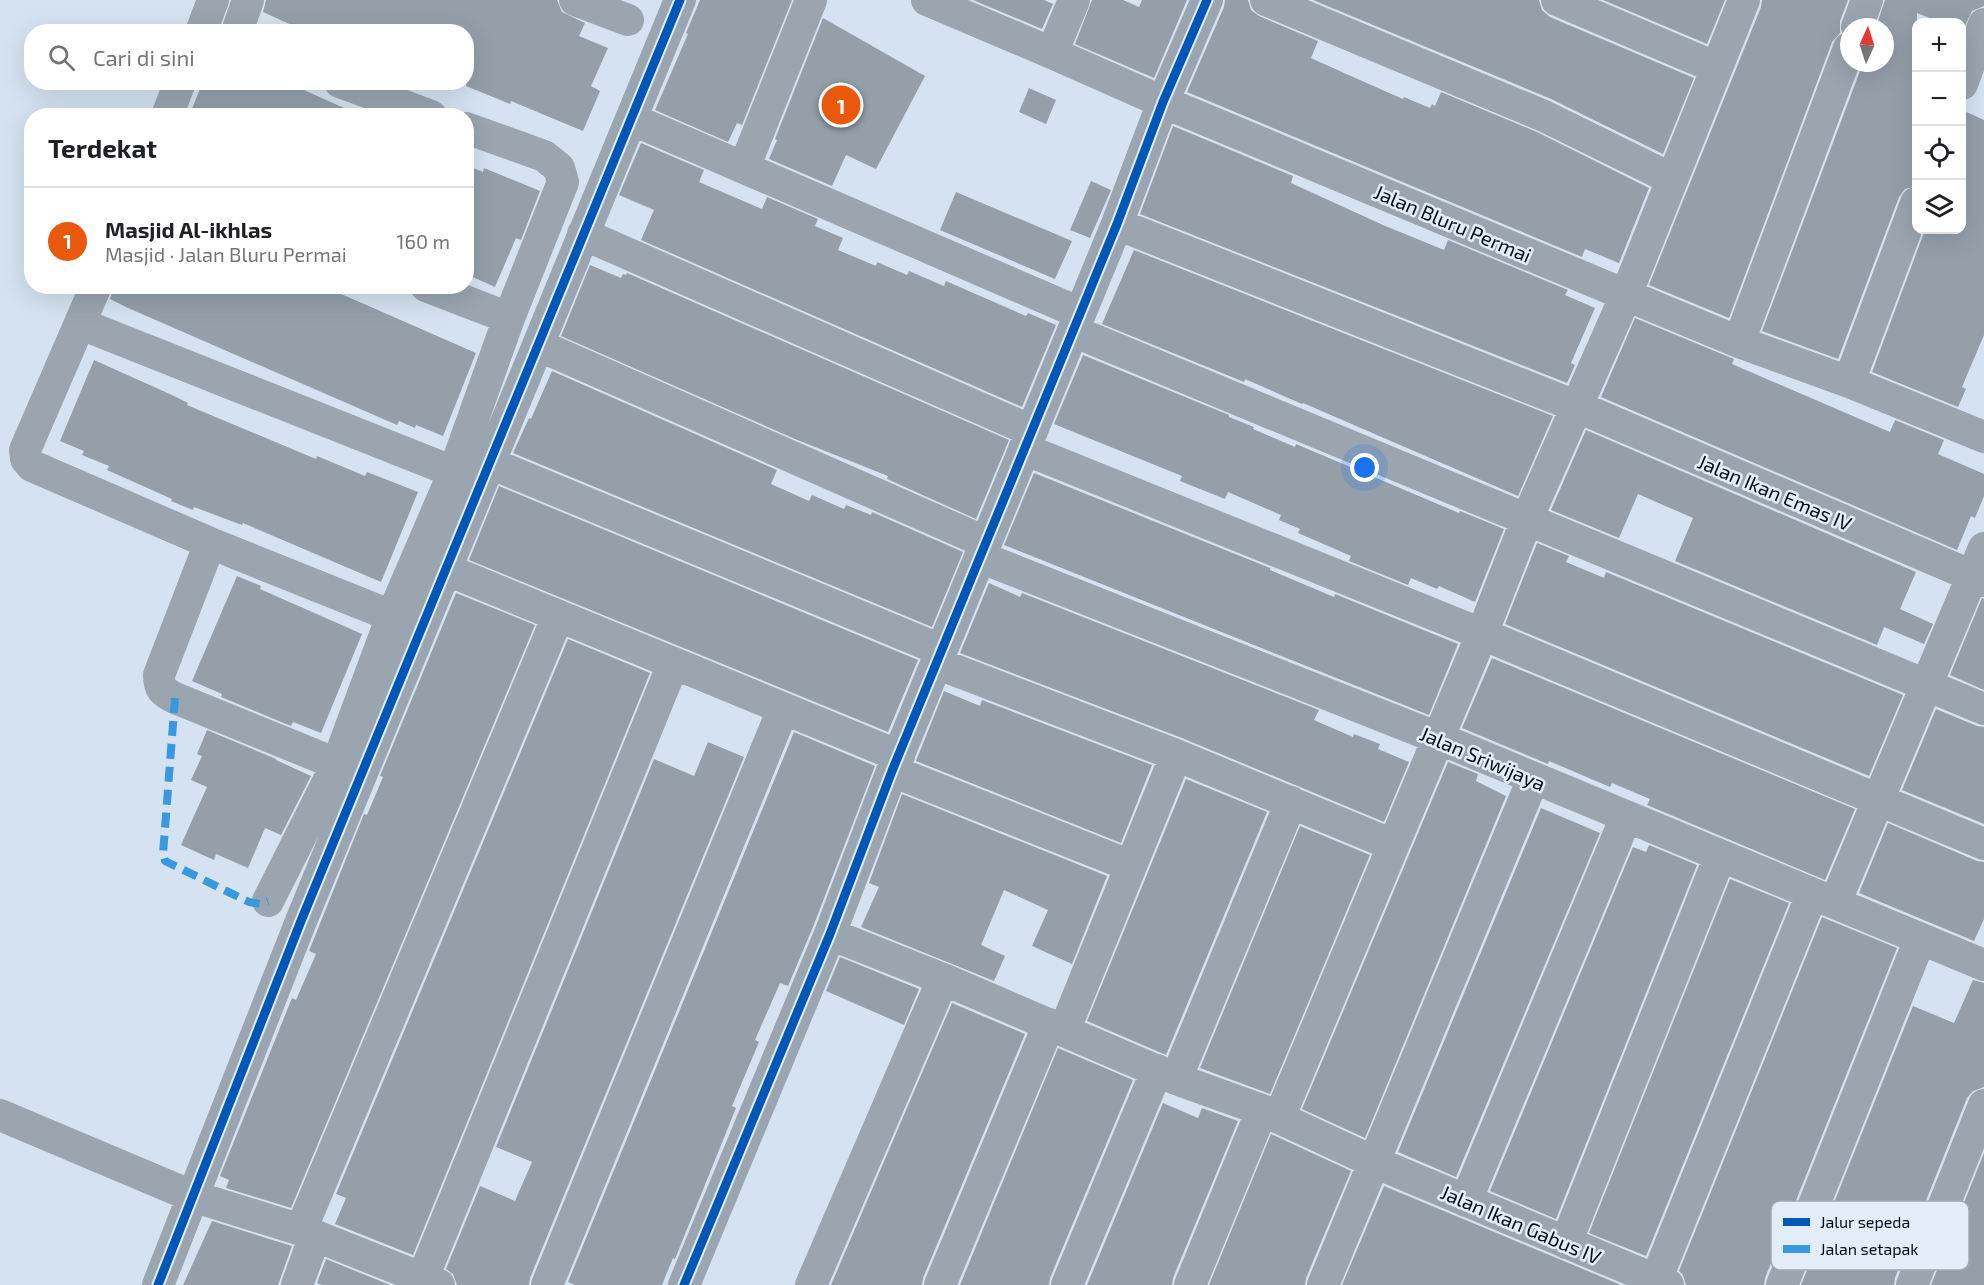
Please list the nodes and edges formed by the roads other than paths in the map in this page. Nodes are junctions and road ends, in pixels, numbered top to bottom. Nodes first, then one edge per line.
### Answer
1 (213, 0) edge
2 (248, 0) edge
3 (575, 0) edge
4 (680, 0) edge
5 (811, 0) edge
6 (1074, 0) edge
7 (1207, 0) edge
8 (1266, 0) edge
9 (1557, 0) edge
10 (1744, 0) edge
11 (1867, 0) edge
12 (935, 2) edge
13 (1860, 18) edge
14 (628, 20) dead end
15 (204, 24) edge
16 (240, 24) edge
17 (1984, 24) edge
18 (1052, 52) junction
19 (1717, 68) junction
20 (1840, 72) edge
21 (1966, 73) edge
22 (177, 90) edge
23 (361, 90) edge
24 (1163, 102) junction
25 (170, 108) edge
26 (409, 108) edge
27 (631, 119) junction
28 (474, 131) edge
29 (744, 168) junction
30 (1672, 179) junction
31 (1912, 216) edge
32 (1117, 224) junction
33 (583, 234) junction
34 (93, 294) edge
35 (447, 294) edge
36 (1626, 295) junction
37 (509, 318) junction
38 (1076, 322) junction
39 (81, 324) junction
40 (1739, 342) junction
41 (538, 345) junction
42 (1849, 382) junction
43 (1578, 407) junction
44 (1983, 433) edge
45 (1028, 440) junction
46 (490, 463) junction
47 (453, 472) junction
48 (1527, 519) junction
49 (210, 543) junction
50 (1984, 548) edge
51 (982, 549) junction
52 (445, 569) junction
53 (1978, 579) edge
54 (392, 616) junction
55 (558, 616) junction
56 (1482, 634) junction
57 (939, 656) junction
58 (673, 664) junction
59 (1926, 685) junction
60 (783, 709) junction
61 (1984, 709) edge
62 (1438, 738) junction
63 (1176, 754) junction
64 (337, 764) junction
65 (895, 764) junction
66 (1533, 779) junction
67 (1879, 799) junction
68 (1291, 802) junction
69 (1626, 818) junction
70 (1984, 844) edge
71 (1393, 845) junction
72 (1720, 856) junction
73 (1131, 866) junction
74 (1823, 899) junction
75 (268, 901) dead end
76 (830, 934) junction
77 (1920, 939) junction
78 (1984, 965) edge
79 (943, 979) junction
80 (1057, 1028) junction
81 (1167, 1075) junction
82 (1984, 1105) edge
83 (1270, 1114) junction
84 (0, 1115) edge
85 (1374, 1162) junction
86 (192, 1196) junction
87 (1466, 1201) junction
88 (1816, 1201) edge
89 (1946, 1201) edge
90 (308, 1233) junction
91 (1566, 1243) junction
92 (1788, 1270) edge
93 (1918, 1270) edge
94 (1332, 1282) edge
95 (1662, 1282) edge
96 (427, 1283) edge
97 (158, 1285) edge
98 (297, 1285) edge
99 (547, 1285) edge
100 (684, 1285) edge
101 (811, 1285) edge
102 (940, 1285) edge
103 (1067, 1285) edge
104 (1190, 1285) edge
105 (1782, 1285) edge
106 (1912, 1285) edge

1 - 15 street
2 - 16 street
3 - 14 street
4 - 27 street
5 - 29 street
6 - 18 street
7 - 24 street
8 - 30 street
9 - 19 street
10 - 19 street
11 - 13 street
12 - 18 street, Jalan Bluru Permai
17 - 21 street
18 - 24 street, Jalan Bluru Permai
19 - 30 street
20 - 40 street
22 - 25 street
23 - 26 street
24 - 32 street
24 - 36 street, Jalan Bluru Permai
27 - 29 street
27 - 33 street
28 - 37 street
29 - 38 street
30 - 36 street
31 - 42 street
32 - 38 street
32 - 43 street, Jalan Ikan Emas IV
33 - 41 street
33 - 45 street
34 - 39 street
35 - 37 street
36 - 40 street, Jalan Bluru Permai
36 - 43 street
37 - 47 street
38 - 45 street
38 - 48 street
39 - 47 street
39 - 49 street
40 - 42 street, Jalan Bluru Permai
41 - 46 street
41 - 51 street, Jalan Sriwijaya
42 - 44 street, Jalan Bluru Permai
43 - 48 street
43 - 53 street, Jalan Ikan Emas IV
45 - 51 street
45 - 56 street
46 - 52 street
46 - 57 street
47 - 54 street
48 - 56 street
48 - 59 street
49 - 54 street
49 - 64 street
50 - 53 street
51 - 57 street
51 - 62 street, Jalan Sriwijaya
52 - 55 street
52 - 86 street
53 - 59 street
54 - 64 street
55 - 58 street
55 - 90 street
56 - 62 street
56 - 67 street
57 - 63 street
57 - 65 street
58 - 60 street
58 - 96 street
59 - 61 street
59 - 67 street
60 - 65 street
60 - 99 street
62 - 66 street, Jalan Sriwijaya
62 - 71 street
63 - 68 street
63 - 73 street
64 - 75 street
65 - 73 street
65 - 76 street
66 - 69 street, Jalan Sriwijaya
66 - 85 street
67 - 70 street
67 - 74 street
68 - 71 street
68 - 81 street
69 - 72 street, Jalan Sriwijaya
69 - 87 street
71 - 83 street
72 - 74 street, Jalan Sriwijaya
72 - 91 street
73 - 80 street
74 - 77 street, Jalan Sriwijaya
74 - 95 street
76 - 79 street, Jalan Ikan Gabus IV
76 - 100 street
77 - 78 street, Jalan Sriwijaya
77 - 88 street
79 - 80 street, Jalan Ikan Gabus IV
79 - 101 street
80 - 81 street, Jalan Ikan Gabus IV
80 - 102 street
81 - 83 street, Jalan Ikan Gabus IV
81 - 103 street
82 - 89 street
83 - 85 street, Jalan Ikan Gabus IV
83 - 104 street
84 - 86 street
85 - 87 street, Jalan Ikan Gabus IV
85 - 94 street
86 - 90 street
86 - 97 street
87 - 91 street, Jalan Ikan Gabus IV
90 - 96 street
90 - 98 street
91 - 95 street, Jalan Ikan Gabus IV
92 - 105 street
93 - 106 street

